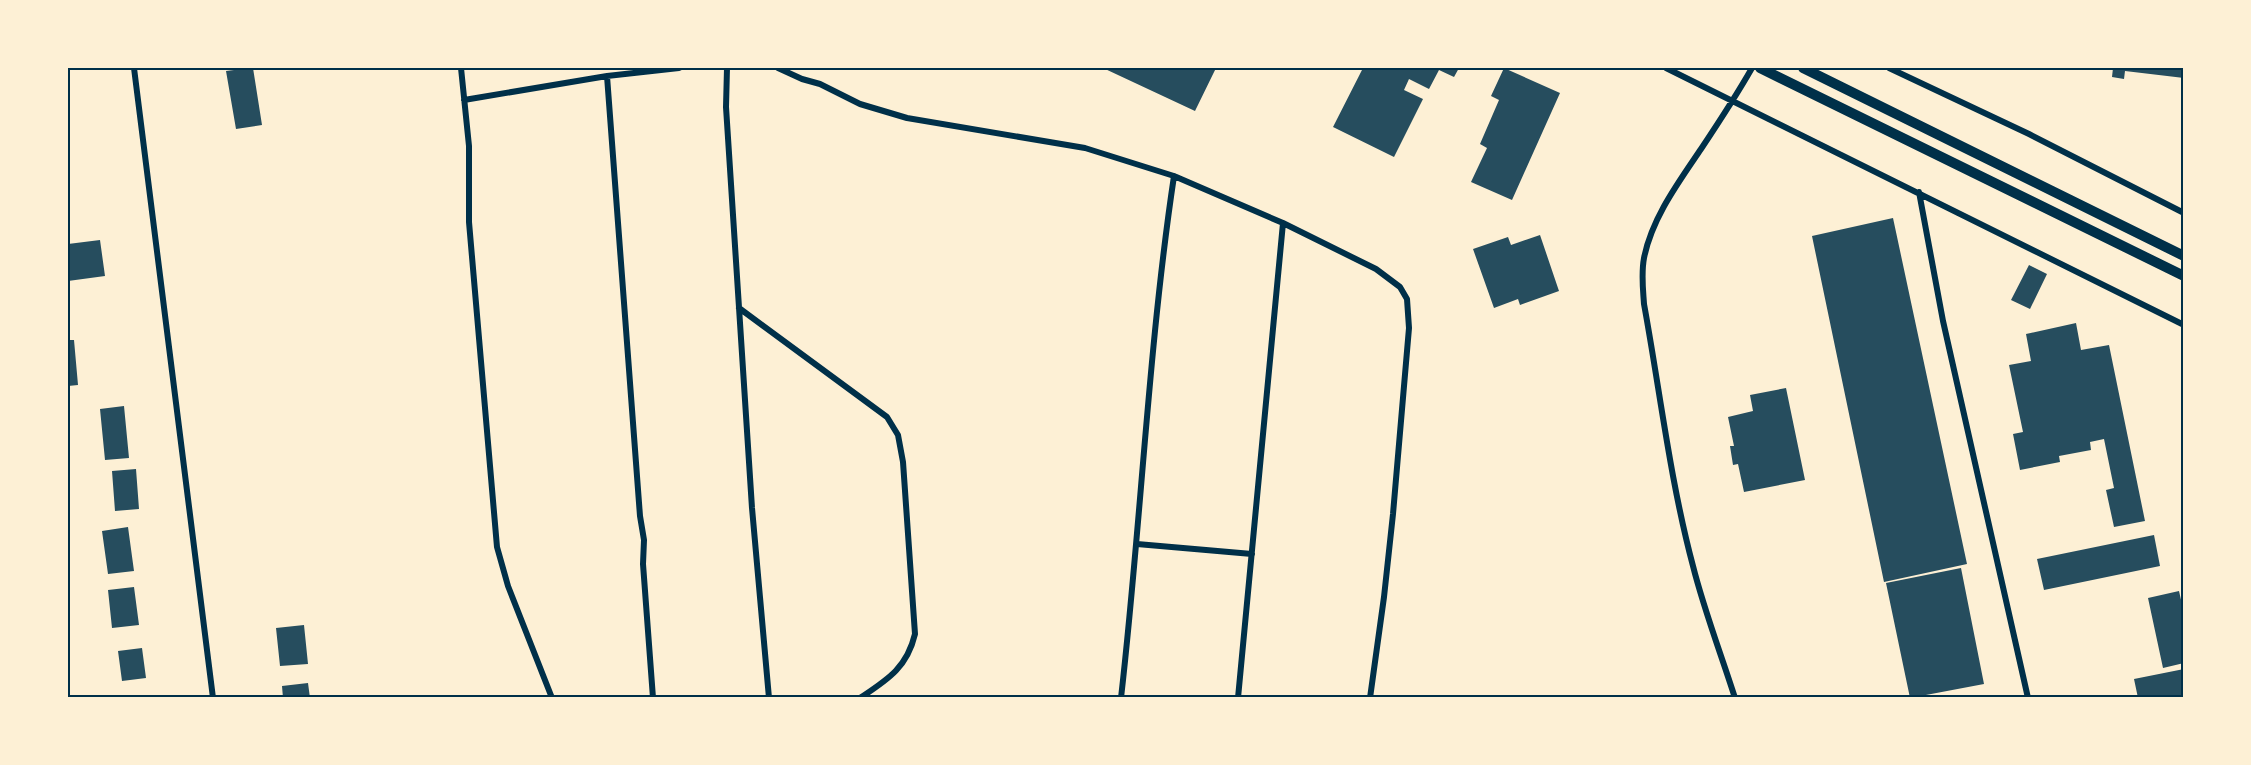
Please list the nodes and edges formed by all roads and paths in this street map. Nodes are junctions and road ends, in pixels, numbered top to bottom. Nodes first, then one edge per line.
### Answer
1 (135, 68) edge
2 (461, 68) edge
3 (679, 68) edge
4 (727, 68) edge
5 (778, 68) edge
6 (1666, 68) edge
7 (1752, 68) edge
8 (1760, 68) edge
9 (1803, 68) edge
10 (1889, 68) edge
11 (607, 76) junction
12 (464, 100) junction
13 (1733, 101) junction
14 (1174, 176) junction
15 (1919, 192) junction
16 (2184, 213) edge
17 (1283, 224) junction
18 (2184, 256) edge
19 (2184, 276) edge
20 (739, 308) junction
21 (2184, 325) edge
22 (1137, 544) junction
23 (1252, 554) junction
24 (213, 698) edge
25 (552, 698) edge
26 (653, 698) edge
27 (769, 698) edge
28 (860, 698) edge
29 (1121, 698) edge
30 (1238, 698) edge
31 (1370, 698) edge
32 (1734, 698) edge
33 (2028, 698) edge

1 - 24 street
2 - 12 street
3 - 11 street
4 - 20 street
5 - 14 street
6 - 13 street
7 - 13 street
8 - 19 main road
9 - 18 main road
10 - 16 street
11 - 12 street
11 - 26 street
12 - 25 street
13 - 15 street
13 - 32 street
14 - 17 street
14 - 22 street
15 - 21 street
15 - 33 street
17 - 23 street
17 - 31 street
20 - 27 street
20 - 28 street
22 - 23 street
22 - 29 street
23 - 30 street

